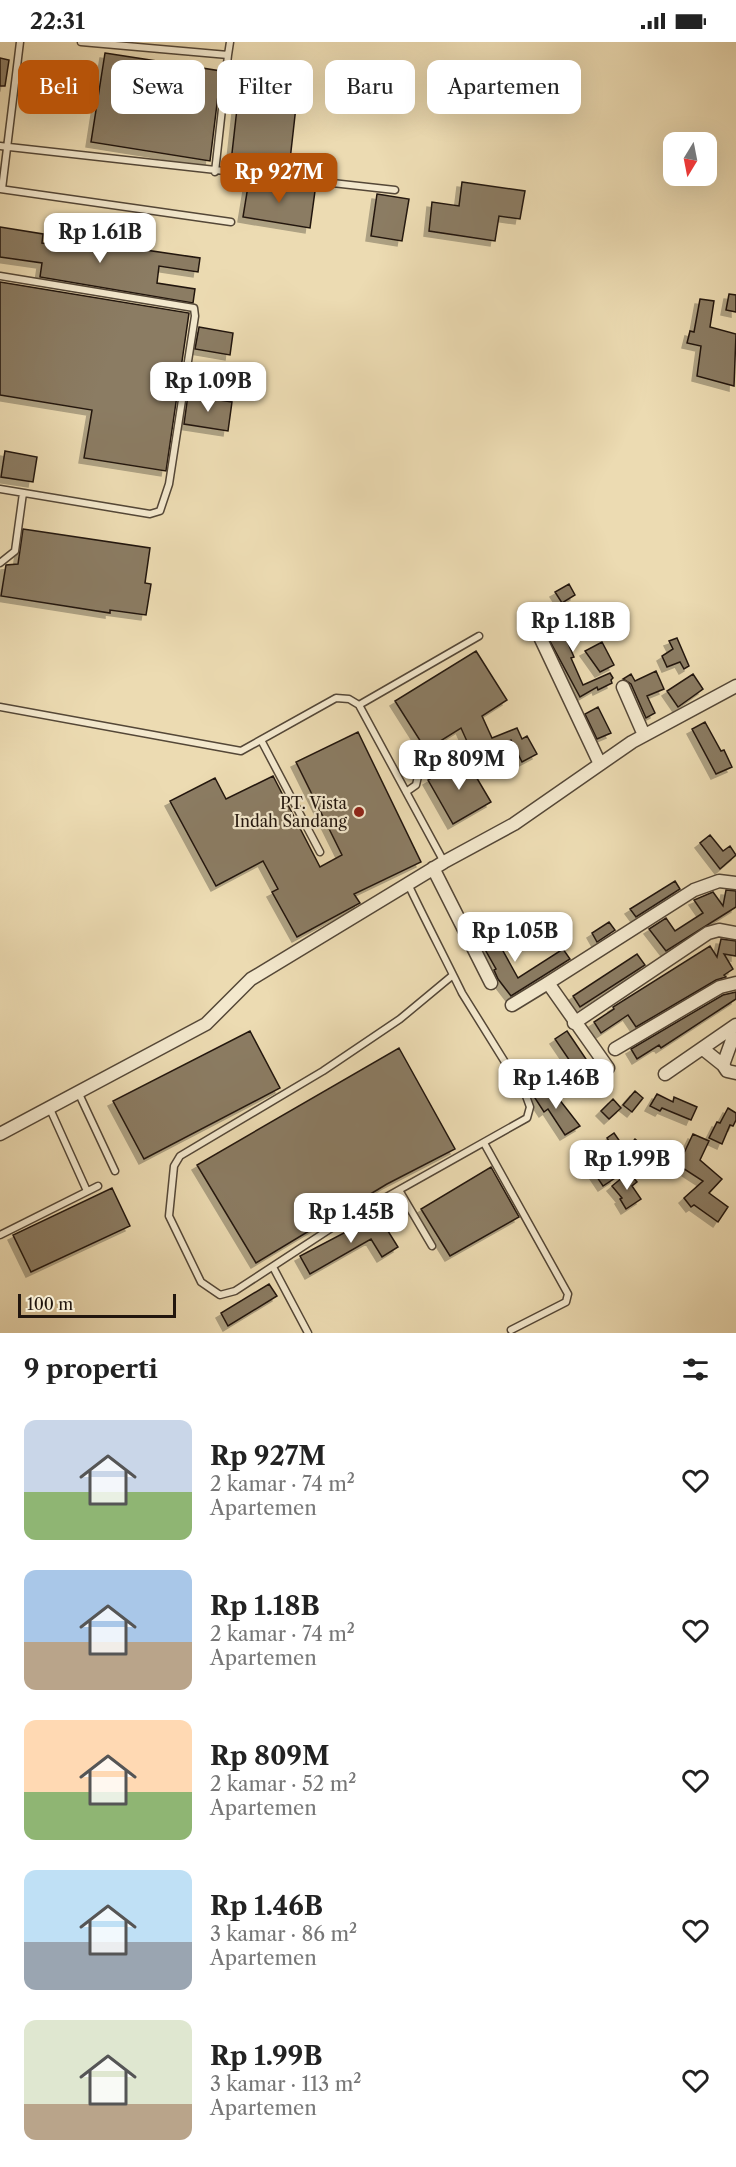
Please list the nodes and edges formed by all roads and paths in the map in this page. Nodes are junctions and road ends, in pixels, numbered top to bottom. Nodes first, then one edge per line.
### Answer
1 (20, 42) edge
2 (81, 42) edge
3 (230, 42) edge
4 (228, 55) junction
5 (3, 146) edge
6 (215, 172) junction
7 (1, 189) edge
8 (396, 190) dead end
9 (231, 222) dead end
10 (0, 276) edge
11 (0, 489) edge
12 (23, 493) junction
13 (0, 563) edge
14 (479, 636) dead end
15 (540, 637) dead end
16 (736, 686) edge
17 (623, 687) dead end
18 (359, 705) junction
19 (0, 707) edge
20 (644, 735) junction
21 (261, 740) junction
22 (458, 748) dead end
23 (600, 764) junction
24 (406, 792) junction
25 (320, 852) dead end
26 (438, 865) junction
27 (736, 883) edge
28 (408, 884) junction
29 (736, 933) edge
30 (453, 975) junction
31 (491, 983) dead end
32 (548, 983) junction
33 (736, 983) edge
34 (512, 1005) dead end
35 (574, 1023) junction
36 (736, 1027) edge
37 (703, 1048) junction
38 (615, 1049) dead end
39 (723, 1065) junction
40 (608, 1068) dead end
41 (736, 1073) edge
42 (665, 1074) dead end
43 (79, 1094) junction
44 (50, 1109) junction
45 (0, 1134) edge
46 (484, 1143) junction
47 (115, 1171) dead end
48 (99, 1186) dead end
49 (399, 1190) junction
50 (87, 1191) junction
51 (0, 1234) edge
52 (432, 1246) dead end
53 (273, 1267) junction
54 (511, 1330) dead end
55 (308, 1333) edge

1 - 5 lane
2 - 4 lane
3 - 4 lane
4 - 6 lane
5 - 6 lane
5 - 7 lane
6 - 8 lane
7 - 9 lane
10 - 12 lane
11 - 12 lane
12 - 13 lane
14 - 18 lane
15 - 23 street
16 - 20 street
17 - 20 street
18 - 21 lane
18 - 24 lane
19 - 21 lane
20 - 23 street
21 - 25 lane
22 - 24 lane
23 - 26 street
24 - 26 lane
26 - 28 street
26 - 31 street
27 - 32 street
28 - 30 lane
28 - 43 street
29 - 35 street
30 - 46 lane
30 - 53 lane
32 - 34 street
32 - 35 street
33 - 38 street
35 - 40 street
36 - 37 street
36 - 39 street
37 - 39 street
37 - 42 street
39 - 41 street
43 - 44 street
43 - 47 lane
44 - 45 street
44 - 50 lane
46 - 49 lane
46 - 54 lane
48 - 50 lane
49 - 52 lane
49 - 53 lane
50 - 51 lane
53 - 55 lane

